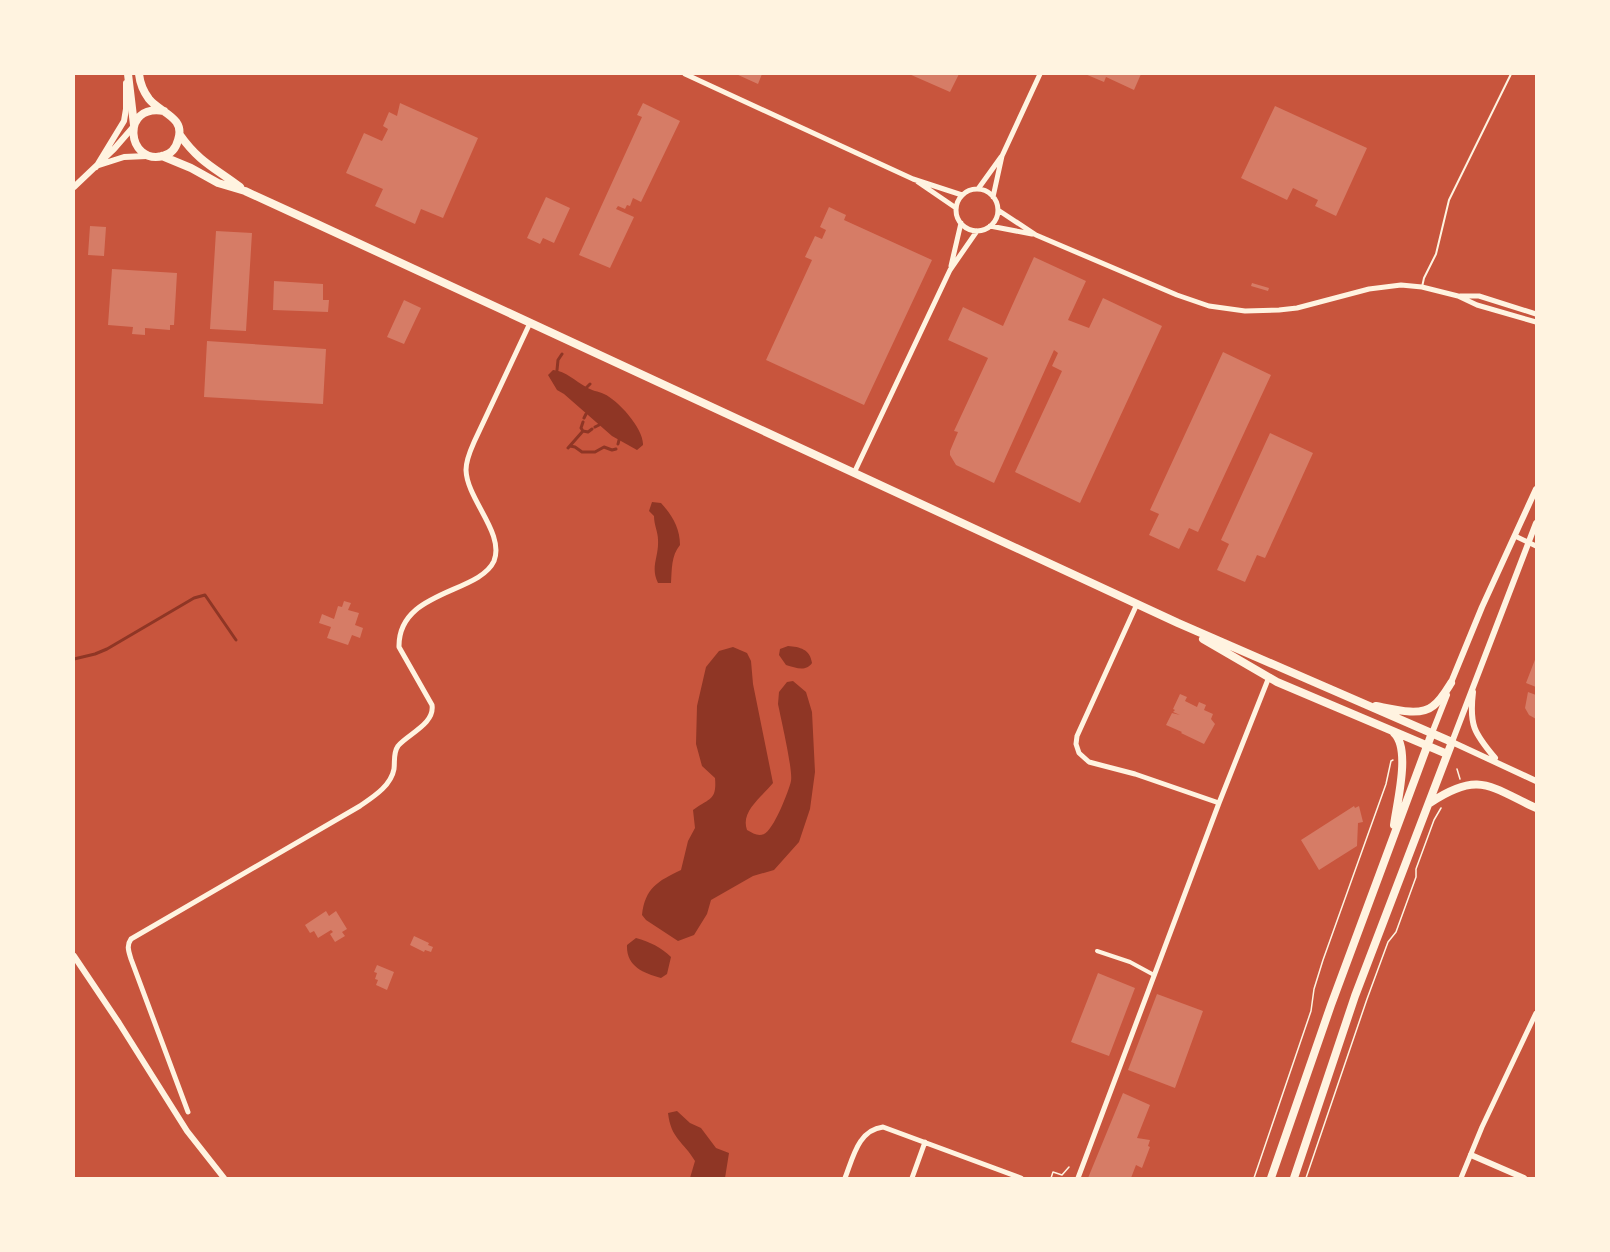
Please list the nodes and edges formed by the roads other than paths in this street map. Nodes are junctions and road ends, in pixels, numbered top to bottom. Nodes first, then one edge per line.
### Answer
1 (127, 74) edge
2 (139, 74) edge
3 (685, 74) edge
4 (1040, 74) edge
5 (1511, 74) edge
6 (164, 111) junction
7 (134, 126) junction
8 (180, 135) junction
9 (151, 156) junction
10 (162, 156) junction
11 (1002, 156) junction
12 (96, 167) junction
13 (913, 179) junction
14 (74, 187) edge
15 (978, 189) junction
16 (245, 190) junction
17 (962, 195) junction
18 (993, 197) junction
19 (956, 208) junction
20 (998, 210) junction
21 (961, 223) junction
22 (990, 226) junction
23 (977, 231) junction
24 (1036, 235) junction
25 (950, 270) junction
26 (1422, 287) junction
27 (1458, 296) junction
28 (1536, 314) edge
29 (1536, 322) edge
30 (530, 323) junction
31 (854, 473) junction
32 (1536, 489) edge
33 (1536, 523) edge
34 (1515, 536) junction
35 (1529, 543) junction
36 (1536, 546) edge
37 (1137, 604) junction
38 (1178, 624) junction
39 (1269, 677) junction
40 (1475, 680) junction
41 (1451, 683) junction
42 (1364, 704) junction
43 (1391, 730) junction
44 (1432, 734) junction
45 (1452, 742) junction
46 (1427, 746) junction
47 (1447, 754) junction
48 (1497, 761) junction
49 (1536, 781) edge
50 (1219, 803) junction
51 (1429, 803) junction
52 (1536, 808) edge
53 (1392, 840) junction
54 (1097, 951) dead end
55 (74, 956) edge
56 (1154, 975) junction
57 (1536, 1013) edge
58 (188, 1112) dead end
59 (925, 1142) junction
60 (1471, 1155) junction
61 (224, 1179) edge
62 (845, 1179) edge
63 (912, 1179) edge
64 (1021, 1179) edge
65 (1078, 1179) edge
66 (1271, 1179) edge
67 (1294, 1179) edge
68 (1461, 1179) edge
69 (1524, 1179) edge

1 - 7 main road
1 - 12 street
2 - 6 main road
3 - 13 street
4 - 11 street
5 - 26 lane
6 - 7 main road
6 - 8 main road
7 - 9 main road
7 - 12 street
8 - 10 main road
8 - 16 main road
9 - 10 main road
9 - 12 street
10 - 16 main road
11 - 15 street
11 - 18 street
12 - 14 street
13 - 17 street
13 - 19 street
15 - 17 street
15 - 18 street
16 - 30 main road
17 - 19 street
18 - 20 street
19 - 21 street
20 - 22 street
20 - 24 street
21 - 23 street
21 - 25 street
22 - 23 street
22 - 24 street
23 - 25 street
24 - 26 street
25 - 31 street
26 - 27 street
27 - 28 street
27 - 29 street
30 - 31 main road
30 - 58 street
31 - 37 main road
32 - 34 street
33 - 35 street
34 - 35 street
34 - 41 street
35 - 36 street
35 - 40 street
37 - 38 main road
37 - 50 street
38 - 39 main road
38 - 42 main road
39 - 43 main road
39 - 50 street
40 - 45 street
40 - 48 street
41 - 42 main road
41 - 44 street
42 - 44 main road
43 - 46 main road
43 - 53 main road
44 - 45 main road
44 - 46 main road
45 - 47 main road
45 - 48 street
46 - 47 main road
46 - 53 main road
47 - 51 main road
48 - 49 street
50 - 56 street
51 - 52 main road
51 - 67 main road
53 - 66 main road
54 - 56 street
55 - 61 street
56 - 65 street
57 - 60 street
59 - 62 street
59 - 63 street
59 - 64 street
60 - 68 street
60 - 69 street

